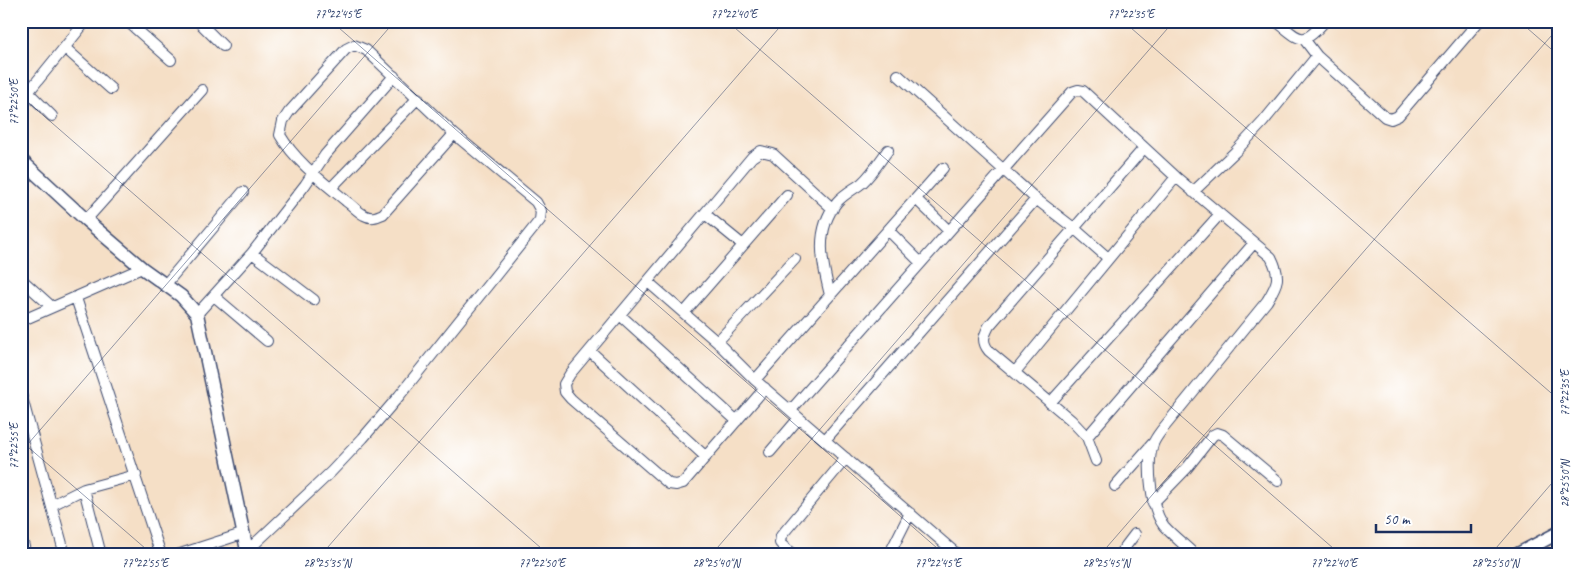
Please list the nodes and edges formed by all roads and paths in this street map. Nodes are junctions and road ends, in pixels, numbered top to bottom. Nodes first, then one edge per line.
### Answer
1 (86, 21) edge
2 (127, 21) edge
3 (198, 21) edge
4 (1276, 21) edge
5 (1325, 21) edge
6 (1479, 21) edge
7 (1552, 21) edge
8 (1558, 35) edge
9 (1304, 39) junction
10 (223, 46) dead end
11 (65, 48) junction
12 (1317, 56) junction
13 (172, 60) dead end
14 (898, 75) dead end
15 (394, 76) junction
16 (111, 89) dead end
17 (202, 90) dead end
18 (25, 97) edge
19 (418, 98) junction
20 (52, 116) dead end
21 (454, 134) junction
22 (1144, 148) junction
23 (888, 150) dead end
24 (21, 160) edge
25 (943, 168) dead end
26 (1003, 170) junction
27 (313, 173) junction
28 (1176, 177) junction
29 (331, 188) junction
30 (243, 192) dead end
31 (1193, 192) junction
32 (787, 195) dead end
33 (916, 199) junction
34 (1036, 199) junction
35 (833, 209) junction
36 (705, 214) junction
37 (1220, 214) junction
38 (86, 220) junction
39 (1075, 229) junction
40 (888, 230) junction
41 (949, 231) junction
42 (1254, 243) junction
43 (744, 245) junction
44 (252, 253) junction
45 (1108, 258) junction
46 (795, 259) dead end
47 (921, 263) junction
48 (142, 268) junction
49 (21, 279) edge
50 (648, 282) junction
51 (165, 285) junction
52 (830, 295) junction
53 (214, 296) junction
54 (76, 298) junction
55 (314, 300) dead end
56 (52, 307) junction
57 (197, 314) junction
58 (684, 314) junction
59 (620, 315) junction
60 (21, 321) edge
61 (267, 342) dead end
62 (717, 342) junction
63 (590, 350) junction
64 (1015, 372) junction
65 (755, 380) junction
66 (765, 388) junction
67 (21, 394) edge
68 (1050, 402) junction
69 (791, 410) junction
70 (800, 418) junction
71 (737, 421) junction
72 (1087, 437) junction
73 (826, 440) junction
74 (1153, 443) junction
75 (770, 452) dead end
76 (706, 457) junction
77 (846, 458) junction
78 (1096, 461) dead end
79 (136, 475) junction
80 (1278, 481) dead end
81 (1114, 486) dead end
82 (84, 489) junction
83 (1153, 503) junction
84 (52, 506) junction
85 (910, 513) junction
86 (1558, 533) edge
87 (242, 534) junction
88 (1135, 534) dead end
89 (23, 543) dead end
90 (247, 553) edge
91 (26, 555) edge
92 (65, 555) edge
93 (101, 555) edge
94 (161, 555) edge
95 (177, 555) edge
96 (795, 555) edge
97 (889, 555) edge
98 (958, 555) edge
99 (1119, 555) edge
100 (1196, 555) edge
101 (1516, 555) edge

1 - 11 street
2 - 13 street
3 - 10 street
4 - 9 street
5 - 9 street
6 - 12 street
7 - 8 street
9 - 12 street
11 - 16 street
11 - 18 street
12 - 31 street
14 - 26 street
15 - 19 street
15 - 27 street
15 - 27 street
17 - 38 street
18 - 20 street
19 - 21 street
19 - 29 street
21 - 29 street
21 - 90 street
22 - 26 street
22 - 28 street
22 - 39 street
23 - 35 street
24 - 38 street
25 - 33 street
26 - 34 street
26 - 41 street
27 - 29 street
27 - 44 street
28 - 31 street
28 - 45 street
30 - 51 street
31 - 37 street
32 - 43 street
33 - 40 street
33 - 41 street
34 - 39 street
34 - 73 street
35 - 36 street
35 - 52 street
36 - 43 street
36 - 50 street
37 - 42 street
37 - 68 street
38 - 48 street
39 - 45 street
39 - 64 street
40 - 47 street
40 - 52 street
41 - 47 street
42 - 72 street
42 - 74 street
43 - 58 street
44 - 53 street
44 - 55 street
45 - 64 street
46 - 62 street
47 - 69 street
48 - 51 street
48 - 54 street
49 - 56 street
50 - 58 street
50 - 59 street
51 - 57 street
52 - 65 street
53 - 57 street
53 - 61 street
54 - 56 street
54 - 79 street
56 - 60 street
57 - 87 street
58 - 62 street
59 - 63 street
59 - 71 street
62 - 65 street
63 - 76 street
63 - 76 street
64 - 68 street
65 - 66 street
66 - 69 street
66 - 71 street
67 - 84 street
68 - 72 street
69 - 70 street
70 - 73 street
70 - 75 street
71 - 76 street
72 - 78 street
73 - 77 street
74 - 81 street
74 - 83 street
77 - 85 street
77 - 96 street
79 - 82 street
79 - 94 street
80 - 83 street
82 - 84 street
82 - 93 street
83 - 100 street
84 - 92 street
85 - 97 street
85 - 98 street
86 - 101 street
87 - 90 street
87 - 95 street
88 - 99 street
89 - 91 street

